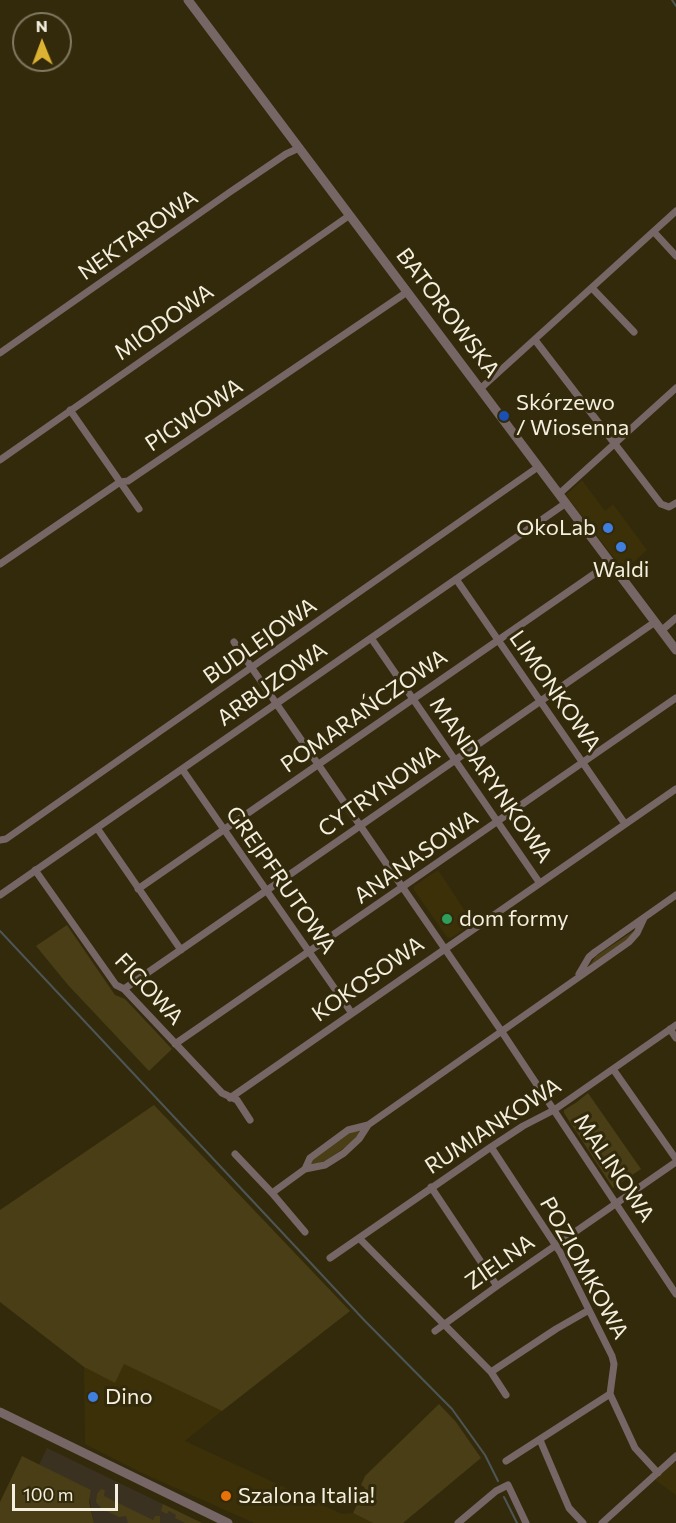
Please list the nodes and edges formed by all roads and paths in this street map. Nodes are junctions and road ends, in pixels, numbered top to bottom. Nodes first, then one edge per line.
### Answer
1 (188, 0) edge
2 (299, 148) junction
3 (676, 211) edge
4 (350, 215) junction
5 (654, 231) junction
6 (676, 256) edge
7 (592, 288) junction
8 (407, 292) junction
9 (634, 332) dead end
10 (535, 340) junction
11 (0, 353) edge
12 (676, 388) edge
13 (480, 389) junction
14 (70, 410) junction
15 (616, 444) junction
16 (0, 460) edge
17 (538, 467) junction
18 (120, 482) junction
19 (559, 494) junction
20 (566, 503) junction
21 (676, 503) edge
22 (139, 509) dead end
23 (610, 563) junction
24 (0, 564) edge
25 (456, 579) junction
26 (676, 618) edge
27 (658, 626) junction
28 (371, 638) junction
29 (498, 640) junction
30 (234, 642) dead end
31 (676, 650) edge
32 (253, 668) junction
33 (676, 698) edge
34 (413, 699) junction
35 (540, 702) junction
36 (276, 703) junction
37 (455, 760) junction
38 (583, 762) junction
39 (319, 765) junction
40 (182, 769) junction
41 (676, 789) edge
42 (498, 822) junction
43 (625, 824) junction
44 (361, 825) junction
45 (97, 828) junction
46 (225, 830) junction
47 (0, 840) edge
48 (35, 870) junction
49 (539, 882) junction
50 (403, 887) junction
51 (138, 889) junction
52 (267, 890) junction
53 (0, 895) edge
54 (676, 896) edge
55 (644, 918) junction
56 (445, 948) junction
57 (181, 950) junction
58 (309, 952) junction
59 (576, 978) junction
60 (124, 989) junction
61 (351, 1012) junction
62 (673, 1027) edge
63 (502, 1032) junction
64 (676, 1038) edge
65 (175, 1044) junction
66 (613, 1069) junction
67 (230, 1098) junction
68 (554, 1110) junction
69 (250, 1120) dead end
70 (368, 1125) junction
71 (491, 1147) junction
72 (235, 1154) dead end
73 (676, 1160) edge
74 (305, 1169) junction
75 (431, 1187) junction
76 (272, 1193) junction
77 (615, 1203) junction
78 (305, 1232) dead end
79 (359, 1238) junction
80 (556, 1245) junction
81 (330, 1258) dead end
82 (497, 1286) junction
83 (676, 1294) edge
84 (589, 1310) junction
85 (443, 1324) junction
86 (435, 1331) dead end
87 (491, 1372) junction
88 (610, 1394) junction
89 (506, 1395) dead end
90 (0, 1413) edge
91 (540, 1440) junction
92 (676, 1456) edge
93 (506, 1461) dead end
94 (658, 1473) junction
95 (228, 1523) edge
96 (458, 1523) edge
97 (526, 1523) edge
98 (583, 1523) edge
99 (602, 1523) edge

1 - 2 street, BATOROWSKA
2 - 4 street, BATOROWSKA
2 - 11 street, NEKTAROWA
3 - 5 street
4 - 8 street, BATOROWSKA
4 - 14 street, MIODOWA
5 - 6 street
5 - 7 street
7 - 9 street
7 - 10 street
8 - 13 street, BATOROWSKA
8 - 18 street, PIGWOWA
10 - 13 street
10 - 15 street
12 - 15 street
13 - 17 street, BATOROWSKA
14 - 16 street, MIODOWA
14 - 18 street
15 - 19 street
15 - 21 street
17 - 19 street, BATOROWSKA
17 - 32 street, BUDLEJOWA
18 - 22 street
18 - 24 street, PIGWOWA
19 - 20 street, BATOROWSKA
20 - 23 street, BATOROWSKA
20 - 25 street, ARBUZOWA
23 - 27 street, BATOROWSKA
23 - 29 street, POMARAŃCZOWA
25 - 28 street, ARBUZOWA
25 - 29 street, LIMONKOWA
26 - 27 street, CYTRYNOWA
27 - 31 street, BATOROWSKA
27 - 35 street, CYTRYNOWA
28 - 34 street, MANDARYNKOWA
28 - 36 street, ARBUZOWA
29 - 34 street, POMARAŃCZOWA
29 - 35 street, LIMONKOWA
30 - 32 street, MALINOWA
32 - 36 street, MALINOWA
32 - 47 street, BUDLEJOWA
33 - 38 street, ANANASOWA
34 - 37 street, MANDARYNKOWA
34 - 39 street, POMARAŃCZOWA
35 - 37 street, CYTRYNOWA
35 - 38 street, LIMONKOWA
36 - 39 street, MALINOWA
36 - 40 street, ARBUZOWA
37 - 42 street, MANDARYNKOWA
37 - 44 street, CYTRYNOWA
38 - 42 street, ANANASOWA
38 - 43 street, LIMONKOWA
39 - 44 street, MALINOWA
39 - 46 street, POMARAŃCZOWA
40 - 45 street, ARBUZOWA
40 - 46 street, GREJPFRUTOWA
41 - 43 street, KOKOSOWA
42 - 49 street, MANDARYNKOWA
42 - 50 street, ANANASOWA
43 - 49 street, KOKOSOWA
44 - 50 street, MALINOWA
44 - 52 street, CYTRYNOWA
45 - 48 street, ARBUZOWA
45 - 51 street
46 - 51 street, POMARAŃCZOWA
46 - 52 street, GREJPFRUTOWA
48 - 53 street, ARBUZOWA
48 - 60 street, FIGOWA
49 - 56 street, KOKOSOWA
50 - 56 street, MALINOWA
50 - 58 street, ANANASOWA
51 - 57 street
52 - 57 street, CYTRYNOWA
52 - 58 street, GREJPFRUTOWA
54 - 55 street
55 - 59 street
55 - 59 street
56 - 61 street, KOKOSOWA
56 - 63 street, MALINOWA
57 - 60 street, CYTRYNOWA
58 - 61 street, GREJPFRUTOWA
58 - 65 street, ANANASOWA
59 - 63 street
60 - 65 street, FIGOWA
61 - 67 street, KOKOSOWA
62 - 64 street
62 - 66 street, RUMIANKOWA
63 - 68 street, MALINOWA
63 - 70 street
65 - 67 street, FIGOWA
66 - 68 street, RUMIANKOWA
66 - 73 street
67 - 69 street, FIGOWA
68 - 71 street, RUMIANKOWA
68 - 77 street, MALINOWA
70 - 74 street
70 - 74 street
71 - 75 street, RUMIANKOWA
71 - 80 street, POZIOMKOWA
72 - 76 street
73 - 77 street, ZIELNA
74 - 76 street
75 - 79 street, RUMIANKOWA
75 - 82 street
76 - 78 street
77 - 80 street, ZIELNA
77 - 83 street, MALINOWA
79 - 81 street, RUMIANKOWA
79 - 85 street
80 - 82 street, ZIELNA
80 - 84 street, POZIOMKOWA
82 - 85 street, ZIELNA
84 - 87 street
84 - 88 street, POZIOMKOWA
85 - 86 street, ZIELNA
85 - 87 street
87 - 89 street
88 - 91 street
88 - 94 street
90 - 95 street
91 - 93 street
91 - 98 street
92 - 94 street
94 - 99 street
96 - 97 street

